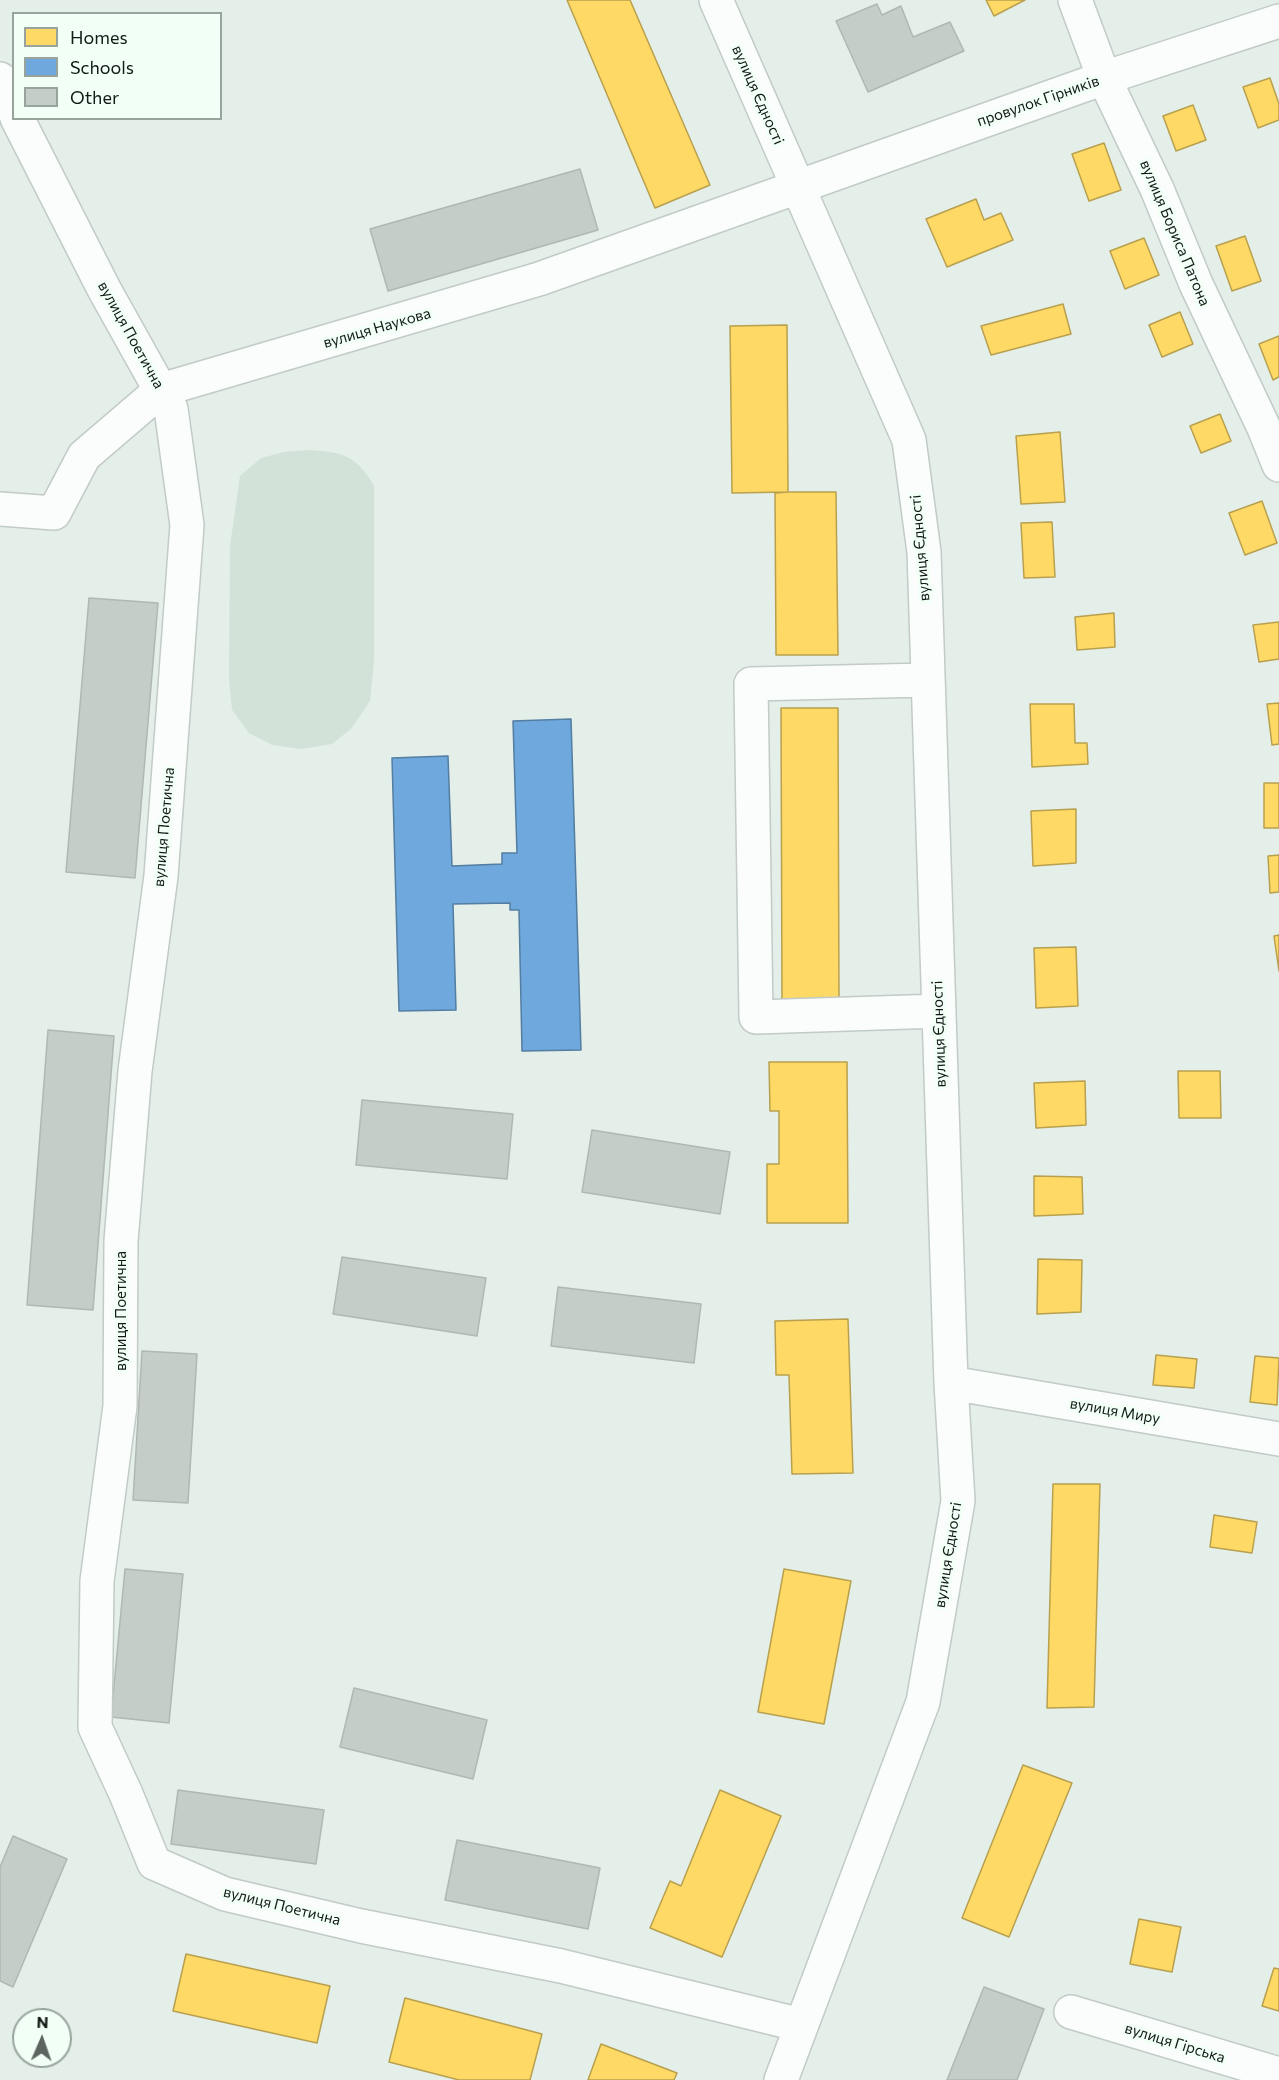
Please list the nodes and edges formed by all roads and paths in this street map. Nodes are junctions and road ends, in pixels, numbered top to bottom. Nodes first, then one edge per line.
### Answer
1 (716, 0) edge
2 (1075, 0) edge
3 (1279, 21) edge
4 (1104, 78) junction
5 (0, 79) edge
6 (12, 106) edge
7 (18, 120) edge
8 (798, 186) junction
9 (161, 390) junction
10 (1279, 465) edge
11 (0, 508) edge
12 (927, 680) junction
13 (939, 1011) junction
14 (951, 1383) junction
15 (1279, 1439) edge
16 (1071, 2012) dead end
17 (801, 2025) junction
18 (1279, 2074) edge
19 (780, 2080) edge

1 - 8 street, вулиця Єдності
2 - 4 street, вулиця Бориса Патона
3 - 4 street, провулок Гірників
4 - 8 street, провулок Гірників
4 - 10 street, вулиця Бориса Патона
5 - 6 street
7 - 9 street, вулиця Поетична
8 - 9 street, вулиця Наукова
8 - 12 street, вулиця Єдності
9 - 11 street, вулиця Наукова
9 - 17 street, вулиця Поетична
12 - 13 street, вулиця Єдності
12 - 13 street
13 - 14 street, вулиця Єдності
14 - 15 street, вулиця Миру
14 - 17 street, вулиця Єдності
16 - 18 street, вулиця Гірська
17 - 19 street, вулиця Єдності

